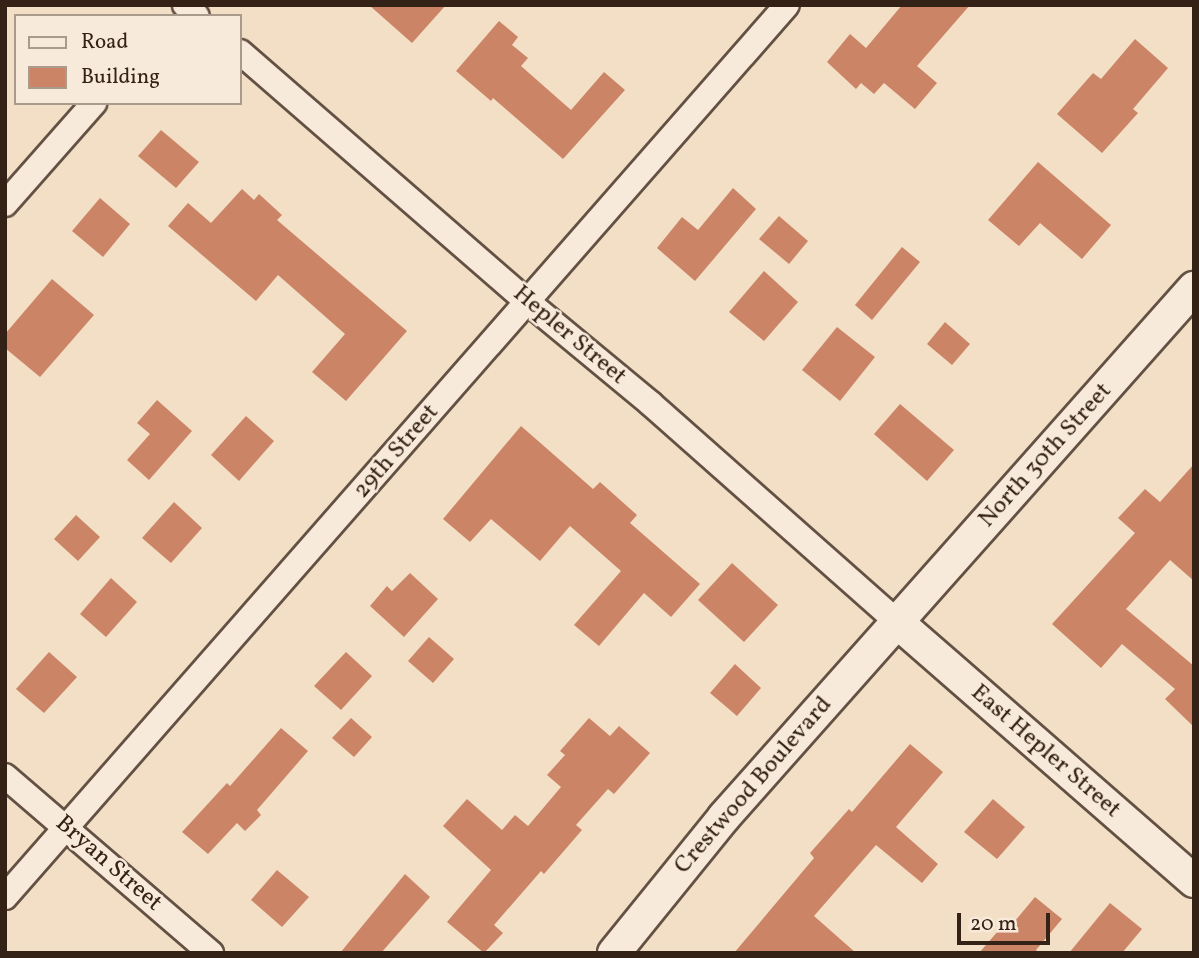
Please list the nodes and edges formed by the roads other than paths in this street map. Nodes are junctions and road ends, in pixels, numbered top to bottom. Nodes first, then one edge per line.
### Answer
1 (787, 5) edge
2 (242, 54) edge
3 (92, 105) edge
4 (5, 204) edge
5 (1194, 288) edge
6 (529, 303) junction
7 (897, 622) junction
8 (5, 776) edge
9 (66, 828) junction
10 (1194, 881) edge
11 (5, 897) edge
12 (211, 953) edge
13 (614, 953) edge

1 - 6 street, 29th Street
2 - 6 street, Hepler Street
3 - 4 street
5 - 7 street, North 30th Street
6 - 7 street, Hepler Street
6 - 9 street, 29th Street
7 - 10 street, East Hepler Street
7 - 13 street, Crestwood Boulevard
8 - 9 street, Bryan Street
9 - 11 street, 29th Street
9 - 12 street, Bryan Street

